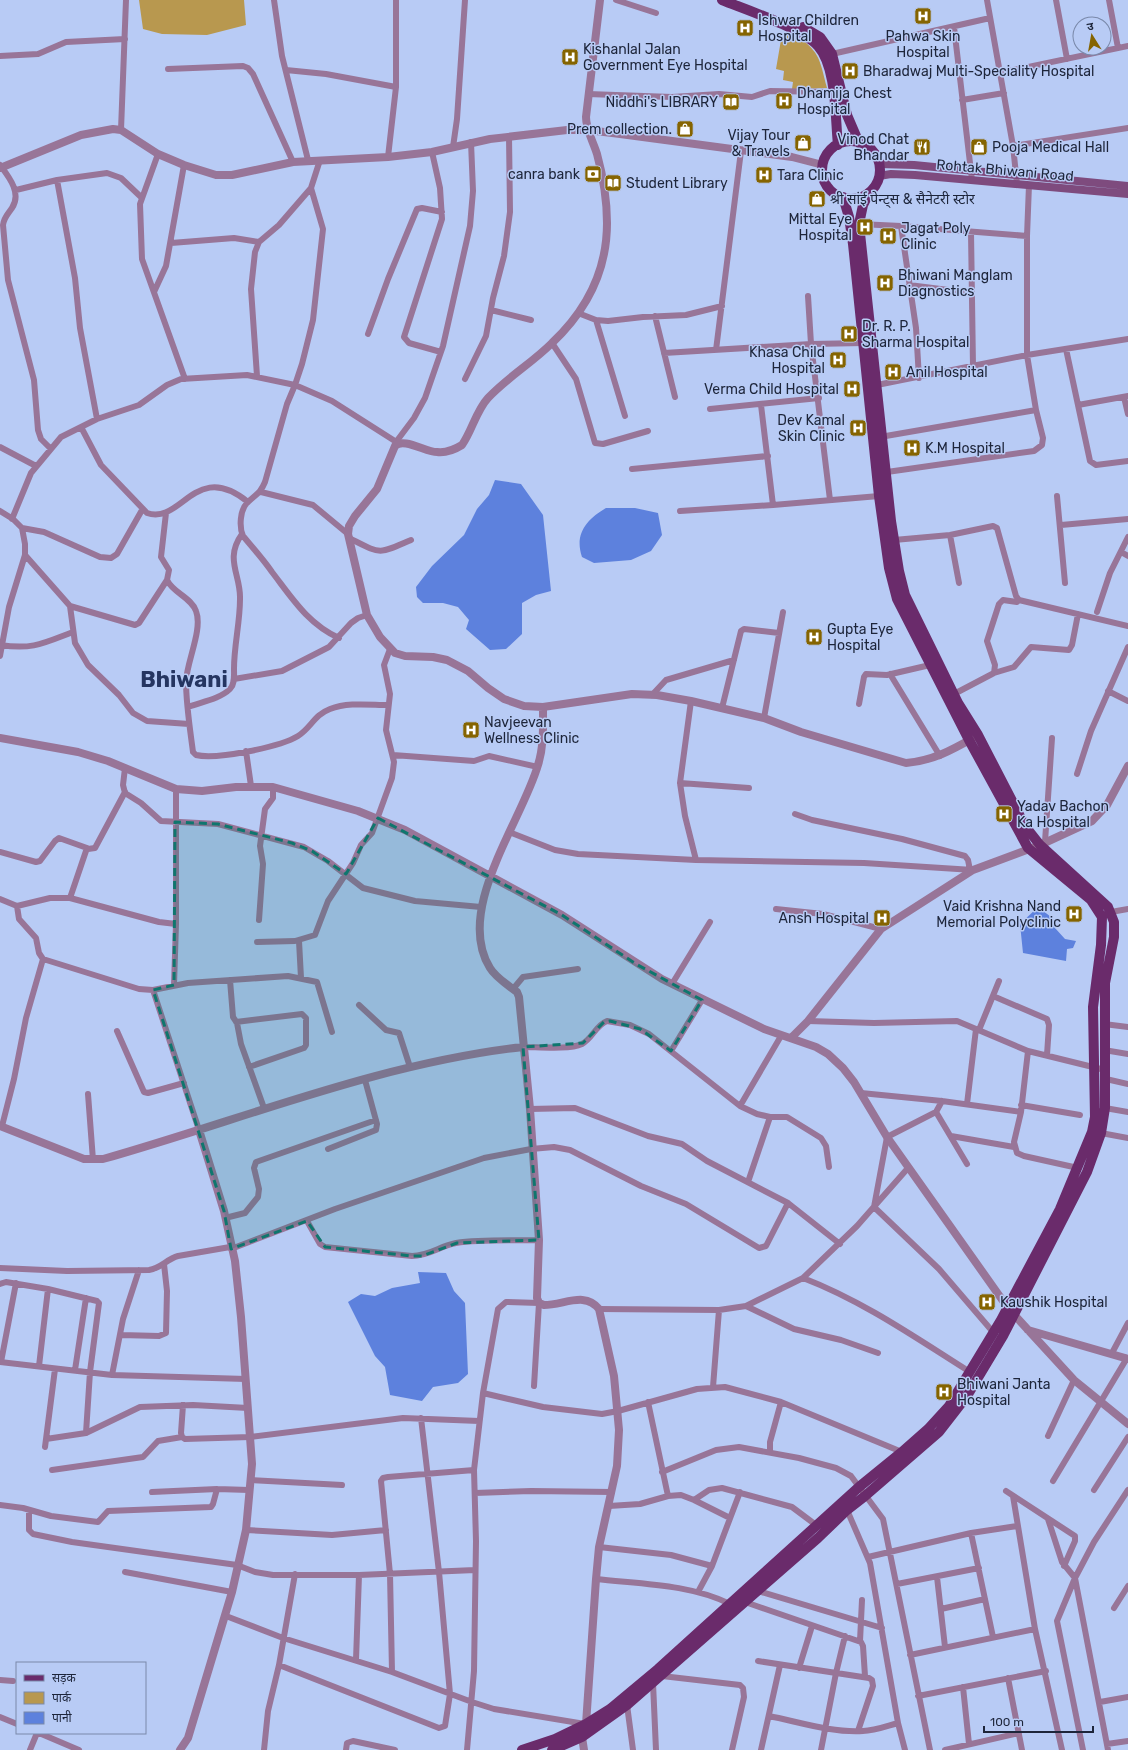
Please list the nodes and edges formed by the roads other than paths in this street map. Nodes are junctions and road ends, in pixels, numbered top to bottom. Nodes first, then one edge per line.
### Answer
1 (126, 0) edge
2 (274, 0) edge
3 (396, 0) edge
4 (465, 0) edge
5 (600, 0) edge
6 (616, 0) edge
7 (722, 0) edge
8 (738, 0) edge
9 (987, 0) edge
10 (1056, 0) edge
11 (1109, 0) edge
12 (656, 13) dead end
13 (990, 18) junction
14 (954, 27) junction
15 (125, 39) junction
16 (1128, 46) edge
17 (1118, 48) junction
18 (832, 54) junction
19 (0, 56) edge
20 (1067, 59) junction
21 (168, 69) dead end
22 (286, 70) junction
23 (999, 73) junction
24 (396, 86) junction
25 (833, 92) junction
26 (1004, 93) junction
27 (588, 94) junction
28 (962, 100) junction
29 (1128, 128) edge
30 (121, 130) junction
31 (588, 130) junction
32 (509, 136) junction
33 (471, 142) junction
34 (859, 143) junction
35 (838, 145) junction
36 (1013, 146) junction
37 (453, 147) junction
38 (741, 151) junction
39 (432, 152) junction
40 (158, 154) junction
41 (388, 157) junction
42 (308, 160) junction
43 (320, 160) junction
44 (293, 162) junction
45 (879, 164) junction
46 (184, 165) junction
47 (823, 165) junction
48 (1, 166) edge
49 (970, 171) junction
50 (879, 176) junction
51 (57, 180) junction
52 (972, 180) junction
53 (1017, 180) junction
54 (1029, 185) junction
55 (1128, 186) edge
56 (311, 188) junction
57 (16, 190) junction
58 (869, 193) junction
59 (1128, 194) edge
60 (843, 197) junction
61 (142, 198) junction
62 (442, 212) junction
63 (859, 224) junction
64 (901, 226) junction
65 (971, 232) junction
66 (1027, 236) junction
67 (259, 242) junction
68 (171, 243) junction
69 (909, 285) junction
70 (154, 292) junction
71 (972, 293) junction
72 (808, 296) dead end
73 (722, 306) junction
74 (490, 310) junction
75 (578, 313) junction
76 (655, 316) junction
77 (531, 320) dead end
78 (596, 320) junction
79 (368, 334) dead end
80 (1128, 339) edge
81 (552, 343) junction
82 (864, 343) junction
83 (811, 344) junction
84 (1066, 349) junction
85 (716, 350) junction
86 (441, 352) junction
87 (664, 353) junction
88 (1027, 355) junction
89 (973, 367) junction
90 (257, 376) junction
91 (919, 378) junction
92 (185, 379) junction
93 (465, 379) dead end
94 (295, 385) junction
95 (877, 385) junction
96 (1126, 396) edge
97 (675, 397) dead end
98 (819, 398) junction
99 (762, 404) junction
100 (1078, 405) junction
101 (710, 409) dead end
102 (1036, 410) junction
103 (1128, 414) edge
104 (625, 416) dead end
105 (97, 419) junction
106 (81, 427) junction
107 (648, 431) dead end
108 (878, 438) junction
109 (397, 442) junction
110 (0, 447) edge
111 (50, 448) junction
112 (768, 456) junction
113 (1128, 461) edge
114 (36, 466) junction
115 (632, 468) dead end
116 (887, 472) junction
117 (261, 492) junction
118 (879, 496) junction
119 (1057, 496) dead end
120 (830, 500) junction
121 (248, 502) junction
122 (773, 506) junction
123 (142, 510) junction
124 (0, 511) edge
125 (680, 511) dead end
126 (166, 513) junction
127 (12, 519) junction
128 (1128, 519) edge
129 (1061, 525) junction
130 (22, 528) junction
131 (242, 534) junction
132 (950, 535) junction
133 (348, 536) junction
134 (1128, 537) edge
135 (411, 540) dead end
136 (894, 540) junction
137 (1121, 552) junction
138 (25, 555) junction
139 (1128, 556) edge
140 (167, 580) junction
141 (1065, 582) dead end
142 (959, 583) dead end
143 (1019, 600) junction
144 (70, 606) junction
145 (783, 612) dead end
146 (1097, 612) dead end
147 (1078, 614) junction
148 (367, 615) junction
149 (1128, 626) edge
150 (73, 632) junction
151 (779, 633) junction
152 (339, 638) junction
153 (1, 645) edge
154 (1128, 648) edge
155 (390, 649) junction
156 (0, 656) edge
157 (734, 660) junction
158 (930, 665) junction
159 (994, 673) junction
160 (890, 674) junction
161 (234, 679) junction
162 (1108, 691) junction
163 (954, 694) junction
164 (652, 695) junction
165 (1128, 700) edge
166 (691, 701) junction
167 (859, 704) dead end
168 (388, 705) junction
169 (188, 707) junction
170 (543, 708) junction
171 (722, 708) junction
172 (764, 718) junction
173 (189, 724) junction
174 (0, 738) edge
175 (973, 738) junction
176 (1052, 738) dead end
177 (246, 751) junction
178 (393, 755) junction
179 (940, 756) junction
180 (1128, 766) edge
181 (538, 767) junction
182 (125, 768) junction
183 (1077, 774) dead end
184 (680, 783) junction
185 (251, 786) junction
186 (273, 787) junction
187 (749, 788) dead end
188 (176, 789) junction
189 (125, 792) junction
190 (794, 814) dead end
191 (378, 818) junction
192 (175, 822) junction
193 (509, 832) junction
194 (262, 835) junction
195 (1043, 844) junction
196 (88, 848) junction
197 (1028, 848) junction
198 (0, 852) edge
199 (696, 860) junction
200 (972, 870) junction
201 (346, 874) junction
202 (491, 876) junction
203 (70, 898) junction
204 (0, 899) edge
205 (17, 906) junction
206 (482, 907) junction
207 (776, 909) dead end
208 (1128, 909) edge
209 (1111, 912) junction
210 (259, 920) dead end
211 (710, 922) dead end
212 (176, 924) junction
213 (881, 929) junction
214 (299, 941) junction
215 (257, 942) dead end
216 (43, 959) junction
217 (578, 969) dead end
218 (300, 978) junction
219 (230, 980) junction
220 (999, 981) dead end
221 (672, 984) junction
222 (174, 985) junction
223 (513, 989) junction
224 (153, 990) junction
225 (993, 996) junction
226 (702, 1000) junction
227 (359, 1005) dead end
228 (808, 1021) junction
229 (236, 1022) junction
230 (1104, 1024) junction
231 (1128, 1027) edge
232 (978, 1030) junction
233 (118, 1031) dead end
234 (332, 1032) dead end
235 (781, 1036) junction
236 (791, 1038) junction
237 (523, 1047) junction
238 (1104, 1050) junction
239 (670, 1051) junction
240 (1028, 1051) junction
241 (1128, 1054) edge
242 (1047, 1055) junction
243 (410, 1066) junction
244 (249, 1067) junction
245 (1095, 1068) junction
246 (1105, 1075) junction
247 (365, 1080) junction
248 (184, 1083) junction
249 (1128, 1084) edge
250 (861, 1093) junction
251 (88, 1094) dead end
252 (942, 1101) junction
253 (967, 1104) junction
254 (1022, 1105) junction
255 (740, 1106) junction
256 (264, 1108) junction
257 (1105, 1108) junction
258 (530, 1109) junction
259 (936, 1112) junction
260 (1021, 1112) junction
261 (1128, 1112) edge
262 (1080, 1115) dead end
263 (770, 1117) junction
264 (376, 1120) junction
265 (1, 1126) edge
266 (199, 1130) junction
267 (1101, 1133) junction
268 (951, 1136) junction
269 (887, 1137) junction
270 (1128, 1138) edge
271 (1014, 1147) junction
272 (531, 1149) junction
273 (328, 1150) dead end
274 (93, 1160) junction
275 (967, 1164) dead end
276 (829, 1167) dead end
277 (908, 1168) junction
278 (1078, 1168) junction
279 (748, 1182) junction
280 (788, 1203) junction
281 (874, 1207) junction
282 (225, 1218) junction
283 (307, 1221) junction
284 (539, 1240) junction
285 (840, 1244) junction
286 (231, 1248) junction
287 (164, 1264) junction
288 (0, 1268) edge
289 (139, 1270) junction
290 (803, 1278) junction
291 (16, 1283) junction
292 (0, 1284) edge
293 (48, 1289) junction
294 (86, 1298) junction
295 (539, 1303) junction
296 (746, 1306) junction
297 (599, 1309) junction
298 (720, 1310) junction
299 (1011, 1311) junction
300 (1128, 1323) edge
301 (1027, 1330) junction
302 (992, 1332) junction
303 (121, 1334) junction
304 (1112, 1353) junction
305 (878, 1354) dead end
306 (1128, 1358) edge
307 (0, 1362) edge
308 (39, 1366) junction
309 (55, 1368) junction
310 (75, 1370) junction
311 (90, 1372) junction
312 (970, 1372) junction
313 (112, 1375) junction
314 (246, 1379) junction
315 (1074, 1380) junction
316 (534, 1386) dead end
317 (713, 1387) junction
318 (483, 1393) junction
319 (648, 1402) junction
320 (781, 1402) junction
321 (1100, 1402) junction
322 (184, 1405) junction
323 (248, 1408) junction
324 (618, 1411) junction
325 (421, 1418) junction
326 (479, 1420) junction
327 (1128, 1424) edge
328 (86, 1433) junction
329 (1048, 1436) dead end
330 (182, 1437) junction
331 (250, 1437) junction
332 (1128, 1438) edge
333 (46, 1439) junction
334 (45, 1447) dead end
335 (770, 1452) junction
336 (902, 1452) junction
337 (52, 1470) dead end
338 (474, 1470) junction
339 (662, 1472) junction
340 (427, 1474) junction
341 (250, 1480) junction
342 (1053, 1482) dead end
343 (342, 1484) dead end
344 (859, 1487) junction
345 (217, 1489) junction
346 (249, 1490) junction
347 (1094, 1490) dead end
348 (1128, 1490) edge
349 (1006, 1491) dead end
350 (152, 1492) dead end
351 (612, 1492) junction
352 (740, 1492) junction
353 (475, 1493) junction
354 (668, 1496) junction
355 (866, 1496) junction
356 (1013, 1496) junction
357 (694, 1500) junction
358 (0, 1505) edge
359 (608, 1506) junction
360 (29, 1510) junction
361 (847, 1510) junction
362 (730, 1518) junction
363 (1048, 1519) junction
364 (816, 1526) junction
365 (1017, 1526) junction
366 (246, 1530) junction
367 (386, 1530) junction
368 (971, 1533) junction
369 (599, 1547) junction
370 (890, 1552) junction
371 (868, 1557) junction
372 (237, 1565) junction
373 (712, 1566) junction
374 (1064, 1566) junction
375 (979, 1568) junction
376 (476, 1570) junction
377 (125, 1572) dead end
378 (439, 1572) junction
379 (295, 1574) junction
380 (390, 1574) junction
381 (359, 1575) junction
382 (937, 1577) junction
383 (1075, 1578) junction
384 (596, 1579) junction
385 (897, 1584) junction
386 (1128, 1586) edge
387 (758, 1591) junction
388 (232, 1592) junction
389 (698, 1592) junction
390 (862, 1600) dead end
391 (985, 1600) junction
392 (745, 1602) junction
393 (730, 1604) junction
394 (1114, 1608) dead end
395 (941, 1609) junction
396 (226, 1616) junction
397 (861, 1623) junction
398 (812, 1626) junction
399 (882, 1628) junction
400 (1035, 1629) junction
401 (846, 1636) junction
402 (993, 1637) junction
403 (283, 1638) junction
404 (860, 1641) junction
405 (945, 1647) junction
406 (910, 1655) junction
407 (356, 1660) junction
408 (758, 1661) dead end
409 (279, 1665) junction
410 (780, 1665) junction
411 (799, 1668) junction
412 (1046, 1671) junction
413 (392, 1672) junction
414 (836, 1673) junction
415 (662, 1676) junction
416 (865, 1676) junction
417 (1008, 1678) junction
418 (0, 1680) edge
419 (13, 1681) dead end
420 (653, 1683) junction
421 (963, 1687) junction
422 (450, 1694) junction
423 (918, 1696) junction
424 (1128, 1697) edge
425 (472, 1702) junction
426 (1100, 1702) junction
427 (627, 1706) junction
428 (768, 1716) junction
429 (0, 1717) edge
430 (898, 1723) junction
431 (16, 1724) edge
432 (586, 1724) junction
433 (826, 1728) junction
434 (858, 1731) junction
435 (1019, 1733) junction
436 (38, 1734) edge
437 (40, 1734) edge
438 (582, 1737) junction
439 (1128, 1741) edge
440 (969, 1744) junction
441 (1108, 1747) edge
442 (30, 1750) edge
443 (79, 1750) edge
444 (180, 1750) edge
445 (264, 1750) edge
446 (346, 1750) edge
447 (395, 1750) edge
448 (467, 1750) edge
449 (522, 1750) edge
450 (552, 1750) edge
451 (584, 1750) edge
452 (633, 1750) edge
453 (656, 1750) edge
454 (732, 1750) edge
455 (761, 1750) edge
456 (821, 1750) edge
457 (905, 1750) edge
458 (930, 1750) edge
459 (945, 1750) edge
460 (1022, 1750) edge
461 (1062, 1750) edge
462 (1083, 1750) edge

1 - 15 street
2 - 22 street
3 - 24 street
4 - 37 street
5 - 27 street
6 - 12 street
7 - 25 main road
8 - 18 main road
9 - 13 street
10 - 20 street
11 - 17 street
13 - 14 street
13 - 23 street
14 - 18 street
14 - 28 street
15 - 19 street
15 - 30 street
16 - 17 street
17 - 20 street
18 - 34 main road
20 - 23 street
21 - 44 street
22 - 24 street
22 - 42 street
23 - 26 street
24 - 41 street
25 - 27 street
25 - 35 main road
26 - 28 street
26 - 36 street
27 - 31 street
28 - 49 street
29 - 36 street
30 - 40 street
30 - 48 street
31 - 32 street
31 - 38 street
31 - 75 street
32 - 33 street
32 - 74 street
33 - 37 street
33 - 86 street
34 - 35 main road
34 - 45 main road
35 - 47 main road
36 - 53 street
37 - 39 street
38 - 47 street
38 - 73 street
39 - 41 street
39 - 62 street
40 - 46 street
40 - 61 street
41 - 43 street
42 - 43 street
42 - 44 street
43 - 56 street
44 - 46 street
45 - 49 main road
45 - 50 main road
46 - 68 street
47 - 60 main road
48 - 57 street
49 - 52 street
49 - 53 main road
50 - 52 main road, Rohtak Bhiwani Road
50 - 58 main road
51 - 57 street
51 - 61 street
51 - 105 street
52 - 53 main road, Rohtak Bhiwani Road
53 - 54 main road, Rohtak Bhiwani Road
53 - 55 main road
54 - 59 main road, Rohtak Bhiwani Road
54 - 66 street
56 - 67 street
56 - 94 street
57 - 111 street
58 - 60 main road
58 - 63 main road
60 - 82 main road
61 - 70 street
62 - 79 street
62 - 86 street
63 - 64 street
63 - 95 main road
64 - 65 street
64 - 69 street
65 - 66 street
65 - 71 street
66 - 88 street
67 - 68 street
67 - 90 street
68 - 70 street
69 - 71 street
69 - 91 street
70 - 92 street
71 - 89 street
72 - 83 street
73 - 76 street
73 - 85 street
74 - 77 street
74 - 93 street
75 - 78 street
75 - 81 street
76 - 78 street
76 - 87 street
78 - 104 street
80 - 84 street
81 - 107 street
81 - 109 street
82 - 83 street
82 - 108 main road
83 - 85 street
83 - 98 street
84 - 88 street
84 - 100 street
85 - 87 street
86 - 109 street
87 - 97 street
88 - 89 street
88 - 102 street
89 - 91 street
90 - 92 street
90 - 94 street
91 - 95 street
92 - 105 street
94 - 109 street
94 - 117 street
95 - 108 main road
96 - 100 street
96 - 103 street
98 - 99 street
98 - 120 street
99 - 101 street
99 - 112 street
100 - 113 street
102 - 108 street
102 - 116 street
105 - 106 street
106 - 111 street
106 - 123 street
108 - 116 main road
108 - 118 main road
109 - 133 street
110 - 114 street
111 - 114 street
112 - 115 street
112 - 122 street
114 - 127 street
116 - 136 main road
117 - 121 street
117 - 133 street
118 - 120 street
118 - 158 main road
119 - 129 street
120 - 122 street
121 - 126 street
121 - 131 street
122 - 125 street
123 - 126 street
123 - 130 street
124 - 127 street
126 - 140 street
127 - 130 street
128 - 129 street
129 - 141 street
130 - 138 street
131 - 152 street
131 - 161 street
132 - 136 street
132 - 142 street
132 - 143 street
133 - 135 street
133 - 148 street
134 - 137 street
136 - 163 main road
137 - 139 street
137 - 146 street
138 - 144 street
138 - 153 street
140 - 144 street
140 - 169 street
143 - 147 street
143 - 159 street
144 - 150 street
145 - 151 street
147 - 149 street
147 - 159 street
148 - 152 street
148 - 155 street
150 - 153 street
150 - 173 street
151 - 157 street
151 - 172 street
152 - 161 street
153 - 156 street
154 - 162 street
155 - 168 street
155 - 170 street
157 - 164 street
157 - 171 street
158 - 160 street
158 - 175 main road
159 - 163 street
160 - 167 street
160 - 179 street
161 - 169 street
162 - 165 street
162 - 183 street
163 - 175 main road
164 - 166 street
164 - 170 street
166 - 171 street
166 - 184 street
168 - 177 street
168 - 178 street
169 - 173 street
170 - 181 street
171 - 172 street
172 - 179 street
173 - 177 street
174 - 182 street
175 - 179 street
175 - 195 main road
175 - 197 main road
176 - 195 street
177 - 185 street
178 - 181 street
178 - 191 street
180 - 195 street
181 - 193 street
182 - 188 street
182 - 189 street
184 - 187 street
184 - 199 street
185 - 186 street
185 - 188 street
186 - 191 street
186 - 194 street
188 - 192 street
189 - 192 street
189 - 196 street
190 - 200 street
191 - 201 street
191 - 202 street
192 - 194 street
192 - 212 street
193 - 199 street
193 - 202 street
194 - 201 street
194 - 210 street
195 - 197 street
195 - 209 main road
196 - 198 street
196 - 203 street
197 - 200 street
197 - 245 main road
199 - 200 street
200 - 213 street
201 - 206 street
201 - 214 street
202 - 206 street
202 - 221 street
203 - 205 street
203 - 212 street
204 - 205 street
205 - 216 street
206 - 223 street
207 - 213 street
208 - 209 street
209 - 230 main road
211 - 221 street
212 - 222 street
213 - 228 street
214 - 215 street
214 - 218 street
216 - 224 street
216 - 265 street
217 - 223 street
218 - 219 street
218 - 234 street
219 - 222 street
219 - 229 street
220 - 225 street
221 - 226 street
222 - 224 street
223 - 237 street
224 - 248 street
225 - 232 street
225 - 242 street
226 - 235 street
226 - 239 street
227 - 243 street
228 - 232 street
228 - 236 street
229 - 244 street
229 - 244 street
230 - 231 street
230 - 238 main road
232 - 240 street
232 - 253 street
233 - 248 street
235 - 236 street
235 - 255 street
236 - 250 street
237 - 239 street
237 - 243 street
237 - 258 street
238 - 241 street
238 - 246 main road
239 - 255 street
240 - 242 street
240 - 254 street
242 - 245 street
243 - 247 street
244 - 256 street
245 - 246 street
245 - 278 main road
246 - 249 street
246 - 257 main road
247 - 256 street
247 - 264 street
248 - 266 street
250 - 252 street
250 - 269 street
251 - 274 street
252 - 253 street
252 - 259 street
253 - 260 street
254 - 260 street
254 - 262 street
255 - 263 street
256 - 266 street
257 - 261 street
257 - 267 main road
258 - 272 street
258 - 279 street
259 - 268 street
259 - 269 street
260 - 271 street
263 - 276 street
263 - 279 street
264 - 273 street
264 - 282 street
265 - 274 street
266 - 274 street
266 - 282 street
267 - 270 street
267 - 299 main road
268 - 271 street
268 - 275 street
269 - 277 street
269 - 281 street
271 - 278 street
272 - 280 street
272 - 283 street
272 - 284 street
277 - 281 street
277 - 299 street
278 - 299 main road
279 - 280 street
280 - 285 street
281 - 285 street
281 - 302 street
282 - 286 street
283 - 284 street
283 - 286 street
284 - 295 street
285 - 290 street
286 - 287 street
286 - 314 street
287 - 289 street
287 - 303 street
288 - 289 street
289 - 303 street
290 - 296 street
290 - 312 street
291 - 292 street
291 - 293 street
291 - 307 street
293 - 294 street
293 - 308 street
294 - 310 street
294 - 311 street
295 - 297 street
295 - 316 street
295 - 318 street
296 - 298 street
296 - 305 street
297 - 298 street
297 - 324 street
298 - 317 street
299 - 301 street
299 - 302 main road
299 - 355 main road
300 - 304 street
301 - 304 street
301 - 315 street
302 - 312 main road
303 - 313 street
304 - 306 street
306 - 321 street
307 - 308 street
308 - 309 street
309 - 310 street
309 - 333 street
310 - 311 street
311 - 313 street
311 - 328 street
312 - 336 main road
313 - 314 street
314 - 323 street
315 - 321 street
315 - 329 street
317 - 319 street
317 - 320 street
318 - 324 street
318 - 326 street
319 - 324 street
319 - 339 street
320 - 335 street
320 - 336 street
321 - 327 street
321 - 342 street
322 - 323 street
322 - 328 street
322 - 330 street
323 - 331 street
324 - 351 street
325 - 326 street
325 - 331 street
325 - 340 street
326 - 338 street
328 - 333 street
330 - 331 street
330 - 337 street
331 - 341 street
332 - 347 street
333 - 334 street
335 - 339 street
335 - 344 street
336 - 344 main road
338 - 340 street
338 - 353 street
339 - 354 street
340 - 367 street
340 - 378 street
341 - 343 street
341 - 346 street
344 - 355 street
344 - 364 main road
345 - 346 street
345 - 350 street
345 - 360 street
346 - 366 street
348 - 383 street
349 - 356 street
351 - 353 street
351 - 359 street
352 - 357 street
352 - 362 street
352 - 364 street
353 - 376 street
354 - 357 street
354 - 359 street
355 - 361 main road
355 - 370 street
356 - 363 street
356 - 365 street
357 - 362 street
358 - 360 street
359 - 369 street
360 - 372 street
361 - 371 street
361 - 387 main road
362 - 373 street
363 - 374 street
363 - 374 street
364 - 393 main road
365 - 368 street
365 - 400 street
366 - 367 street
366 - 372 street
367 - 380 street
368 - 370 street
368 - 375 street
369 - 373 street
369 - 384 street
370 - 371 street
370 - 385 street
371 - 399 street
372 - 379 street
372 - 388 street
373 - 389 street
374 - 383 street
375 - 382 street
375 - 391 street
376 - 378 street
376 - 425 street
377 - 388 street
378 - 380 street
378 - 422 street
379 - 381 street
379 - 403 street
380 - 381 street
380 - 413 street
381 - 407 street
382 - 385 street
382 - 395 street
383 - 426 street
383 - 462 street
384 - 389 street
384 - 432 street
385 - 406 street
386 - 394 street
387 - 392 main road
387 - 397 street
388 - 396 street
389 - 393 street
390 - 397 street
391 - 395 street
391 - 402 street
392 - 398 street
392 - 415 main road
393 - 432 main road
395 - 405 street
396 - 403 street
396 - 444 street
397 - 399 street
397 - 404 street
398 - 401 street
398 - 411 street
399 - 430 street
400 - 402 street
400 - 412 street
401 - 404 street
401 - 414 street
402 - 405 street
403 - 407 street
403 - 409 street
404 - 416 street
405 - 406 street
406 - 423 street
407 - 413 street
408 - 410 street
409 - 422 street
409 - 445 street
410 - 411 street
410 - 428 street
411 - 414 street
412 - 417 street
412 - 461 street
413 - 422 street
414 - 416 street
414 - 433 street
415 - 420 main road
415 - 454 street
416 - 434 street
417 - 421 street
417 - 435 street
418 - 419 street
420 - 427 main road
420 - 453 street
421 - 423 street
421 - 440 street
422 - 425 street
423 - 458 street
424 - 426 street
425 - 432 street
425 - 448 street
426 - 441 street
427 - 438 main road
427 - 452 street
428 - 433 street
428 - 455 street
429 - 431 street
430 - 434 street
430 - 457 street
432 - 438 street
432 - 449 main road
433 - 434 street
433 - 456 street
435 - 440 street
435 - 460 street
436 - 442 street
437 - 443 street
438 - 450 main road
438 - 451 street
439 - 441 street
440 - 459 street
446 - 447 street

